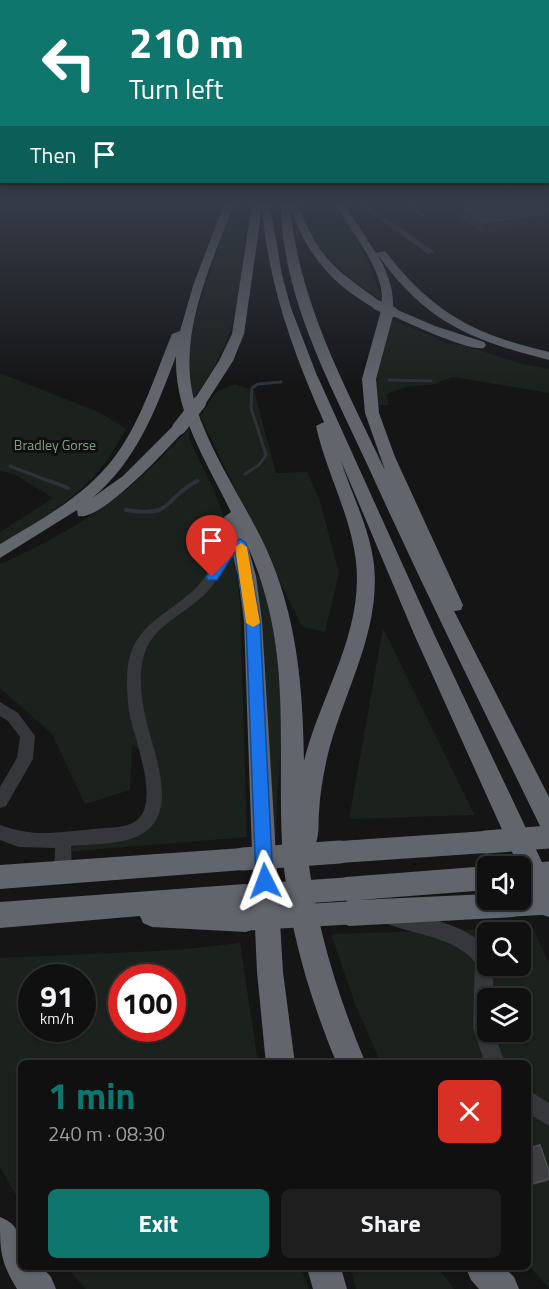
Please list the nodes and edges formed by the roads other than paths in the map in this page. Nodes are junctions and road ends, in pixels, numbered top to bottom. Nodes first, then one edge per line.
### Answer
1 (208, 264) edge
2 (248, 264) edge
3 (273, 264) edge
4 (294, 264) edge
5 (325, 264) edge
6 (377, 264) edge
7 (389, 264) edge
8 (196, 299) junction
9 (549, 357) edge
10 (549, 362) edge
11 (324, 410) junction
12 (215, 465) junction
13 (240, 543) junction
14 (0, 552) edge
15 (0, 558) edge
16 (466, 654) junction
17 (0, 708) edge
18 (0, 801) edge
19 (549, 821) edge
20 (0, 832) edge
21 (549, 837) edge
22 (63, 839) junction
23 (63, 872) junction
24 (549, 873) edge
25 (531, 875) edge
26 (0, 877) edge
27 (477, 880) edge
28 (356, 904) junction
29 (549, 904) edge
30 (0, 915) edge
31 (477, 943) edge
32 (314, 953) junction
33 (484, 976) edge
34 (280, 1060) edge
35 (350, 1060) edge
36 (494, 1060) edge
37 (531, 1102) edge
38 (549, 1116) edge
39 (0, 1233) edge
40 (18, 1262) edge
41 (23, 1270) edge
42 (325, 1270) edge
43 (485, 1270) edge
44 (39, 1289) edge
45 (330, 1289) edge
46 (502, 1289) edge

1 - 8 highway
2 - 15 highway, bridge
3 - 11 highway
4 - 16 highway
5 - 10 highway, bridge
6 - 16 highway
7 - 9 highway
8 - 12 highway
8 - 14 highway
11 - 29 highway
11 - 32 highway
12 - 13 highway
12 - 32 highway
13 - 22 lane
13 - 34 highway
16 - 19 highway
17 - 18 lane
20 - 22 lane
21 - 23 highway, bridge
22 - 23 lane
23 - 26 highway
24 - 25 highway, bridge
27 - 28 highway
28 - 29 highway, bridge
28 - 30 highway, bridge
28 - 31 lane
32 - 35 highway
33 - 36 lane
37 - 38 lane
39 - 40 highway
41 - 44 highway
42 - 45 highway
43 - 46 highway

